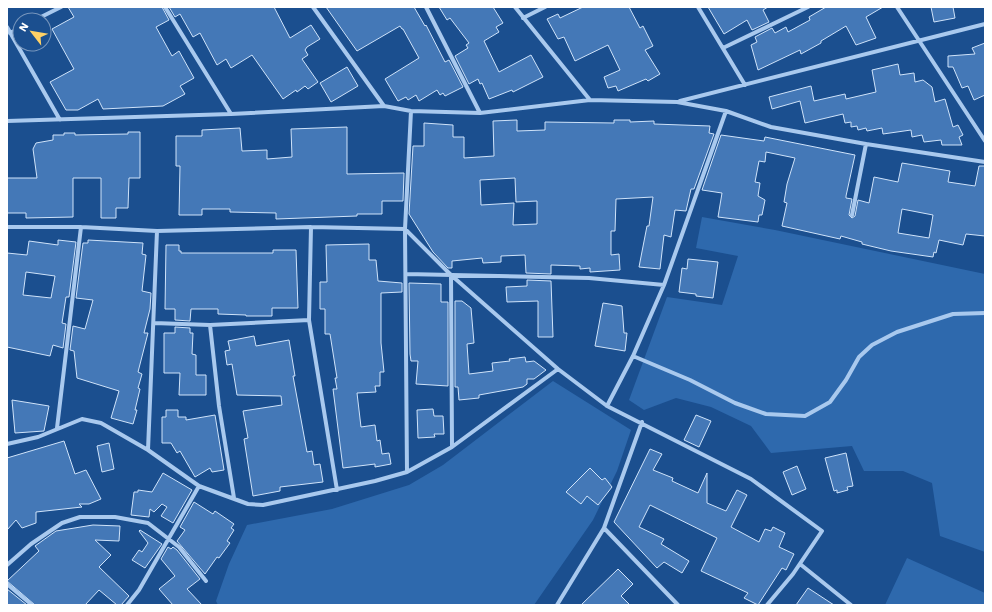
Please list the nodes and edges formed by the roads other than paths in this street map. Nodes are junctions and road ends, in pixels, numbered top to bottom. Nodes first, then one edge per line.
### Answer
1 (61, 7) edge
2 (165, 7) edge
3 (313, 7) edge
4 (426, 7) edge
5 (515, 7) edge
6 (545, 7) edge
7 (698, 7) edge
8 (808, 7) edge
9 (897, 7) edge
10 (51, 12) edge
11 (524, 18) junction
12 (985, 24) edge
13 (7, 27) edge
14 (10, 33) joint
15 (920, 41) junction
16 (723, 48) junction
17 (745, 85) junction
18 (590, 100) junction
19 (677, 102) junction
20 (384, 106) junction
21 (411, 111) junction
22 (726, 111) junction
23 (480, 113) junction
24 (231, 114) junction
25 (7, 120) edge
26 (60, 120) junction
27 (985, 141) edge
28 (866, 144) junction
29 (985, 162) edge
30 (852, 215) dead end
31 (7, 227) edge
32 (81, 227) junction
33 (311, 227) junction
34 (405, 229) junction
35 (157, 231) junction
36 (406, 274) junction
37 (451, 275) junction
38 (664, 285) junction
39 (985, 313) edge
40 (309, 320) junction
41 (154, 323) junction
42 (210, 325) junction
43 (633, 356) junction
44 (558, 370) junction
45 (607, 406) junction
46 (642, 422) junction
47 (57, 428) junction
48 (7, 444) edge
49 (452, 447) junction
50 (148, 450) junction
51 (407, 472) junction
52 (199, 486) junction
53 (337, 490) junction
54 (234, 498) junction
55 (604, 528) junction
56 (168, 539) junction
57 (800, 564) junction
58 (7, 565) edge
59 (206, 581) dead end
60 (7, 584) edge
61 (32, 605) edge
62 (127, 605) edge
63 (557, 605) edge
64 (678, 605) edge
65 (767, 605) edge
66 (850, 605) edge

1 - 10 street
2 - 24 street
3 - 20 street
4 - 23 street
5 - 11 street
6 - 11 street
7 - 16 street
8 - 16 street
9 - 15 street
11 - 18 street
12 - 15 street
13 - 14 street
14 - 26 street
15 - 17 street
15 - 27 street
16 - 17 street
17 - 19 street
18 - 19 street
18 - 23 street
19 - 22 street
20 - 21 street
20 - 24 street
21 - 23 street
21 - 34 street
22 - 28 street
22 - 38 street
24 - 26 street
25 - 26 street
28 - 29 street
28 - 30 street
31 - 32 street
32 - 35 street
32 - 47 street
33 - 34 street
33 - 35 street
33 - 40 street
34 - 36 street
34 - 37 street
35 - 41 street
36 - 37 street
36 - 51 street
37 - 38 street
37 - 44 street
37 - 49 street
38 - 43 street
39 - 43 street
40 - 42 street
40 - 53 street
41 - 42 street
41 - 50 street
42 - 54 street
43 - 45 street
44 - 45 street
44 - 49 street
45 - 46 street
46 - 55 street
46 - 57 street
47 - 48 street
47 - 50 street
49 - 51 street
50 - 52 street
51 - 53 street
52 - 54 street
52 - 56 street
53 - 54 street
55 - 63 street
55 - 64 street
56 - 58 street
56 - 59 street
56 - 62 street
57 - 65 street
57 - 66 street
60 - 61 street

